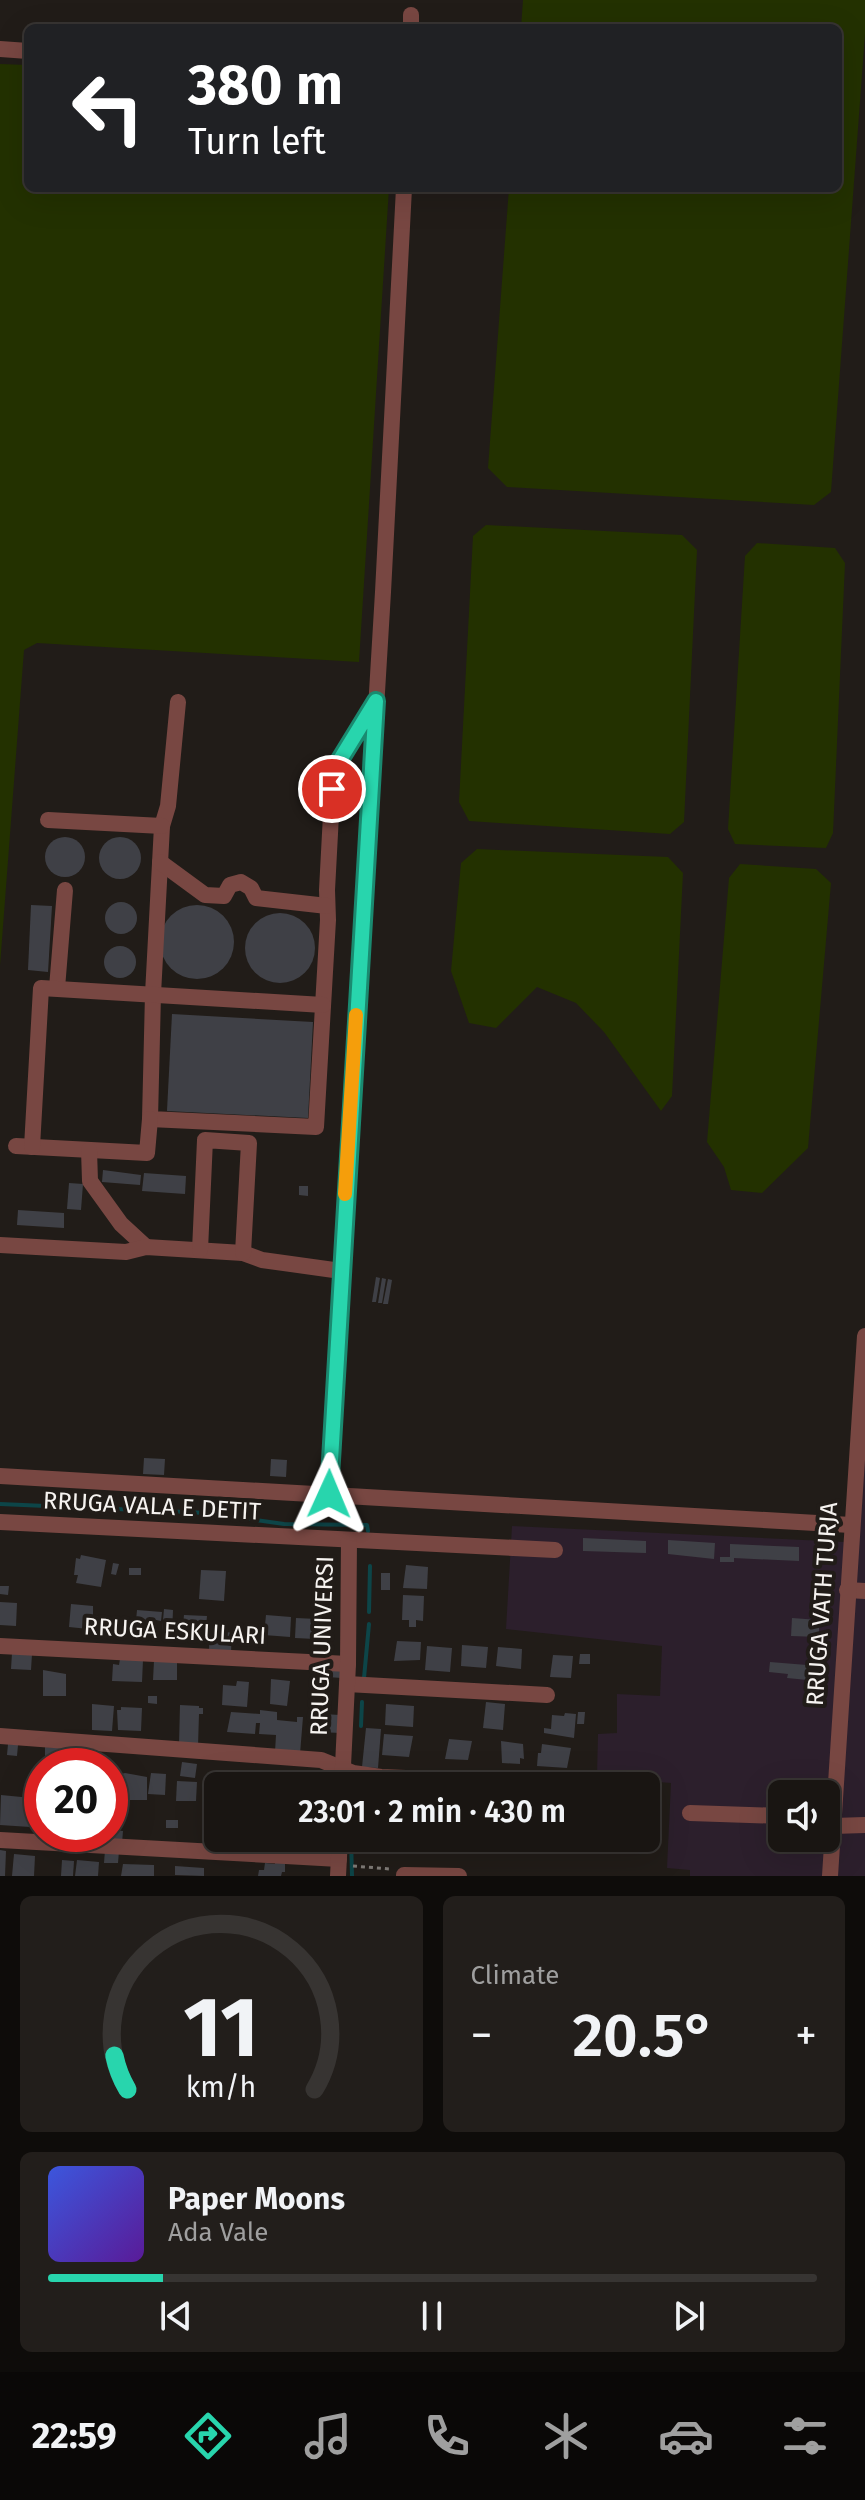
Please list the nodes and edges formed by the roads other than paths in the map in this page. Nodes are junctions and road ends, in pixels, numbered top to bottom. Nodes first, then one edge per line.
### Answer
1 (0, 49) edge
2 (24, 51) edge
3 (404, 192) edge
4 (376, 701) junction
5 (178, 702) dead end
6 (48, 820) dead end
7 (162, 826) junction
8 (160, 862) junction
9 (65, 890) dead end
10 (327, 906) junction
11 (57, 988) junction
12 (153, 994) junction
13 (323, 1005) junction
14 (150, 1119) junction
15 (89, 1150) junction
16 (0, 1245) edge
17 (146, 1247) junction
18 (200, 1250) junction
19 (243, 1253) junction
20 (341, 1271) junction
21 (865, 1336) edge
22 (863, 1403) edge
23 (0, 1476) edge
24 (329, 1494) junction
25 (0, 1522) edge
26 (851, 1525) junction
27 (349, 1540) junction
28 (555, 1550) dead end
29 (847, 1590) junction
30 (865, 1591) edge
31 (0, 1646) edge
32 (348, 1664) junction
33 (347, 1684) junction
34 (547, 1695) dead end
35 (0, 1736) edge
36 (342, 1768) junction
37 (342, 1772) edge
38 (351, 1772) edge
39 (834, 1780) edge
40 (690, 1813) dead end
41 (768, 1816) edge
42 (840, 1821) edge
43 (865, 1825) edge
44 (0, 1840) edge
45 (339, 1852) edge
46 (830, 1852) edge
47 (339, 1859) junction
48 (404, 1875) edge
49 (338, 1876) edge
50 (459, 1876) edge
51 (830, 1876) edge

1 - 2 street
3 - 4 street
4 - 10 street
4 - 20 street
5 - 7 street
6 - 7 street
7 - 8 street
8 - 10 street
8 - 12 street
9 - 11 street
10 - 13 street
11 - 12 street
11 - 15 street
12 - 13 street
12 - 14 street
13 - 14 street
14 - 15 street
15 - 17 street
16 - 17 street
17 - 18 street
18 - 19 street
18 - 19 street
19 - 20 street
20 - 24 street
21 - 22 street, RRUGA VATH TURJA
22 - 26 street, RRUGA VATH TURJA
23 - 24 street
24 - 26 street
25 - 27 street, RRUGA VALA E DETIT
26 - 29 street, RRUGA VATH TURJA
27 - 28 street, RRUGA UNIVERSI
27 - 32 street, RRUGA UNIVERSI
29 - 30 street
29 - 39 street, RRUGA VATH TURJA
31 - 32 street, RRUGA ESKULARI
32 - 33 street, RRUGA UNIVERSI
33 - 34 street
33 - 36 street, RRUGA UNIVERSI
35 - 36 street
36 - 37 street, RRUGA UNIVERSI
36 - 38 street
40 - 41 street
42 - 43 street
44 - 47 street
45 - 47 street
46 - 51 street, RRUGA VATH TURJA
47 - 49 street
48 - 50 street

